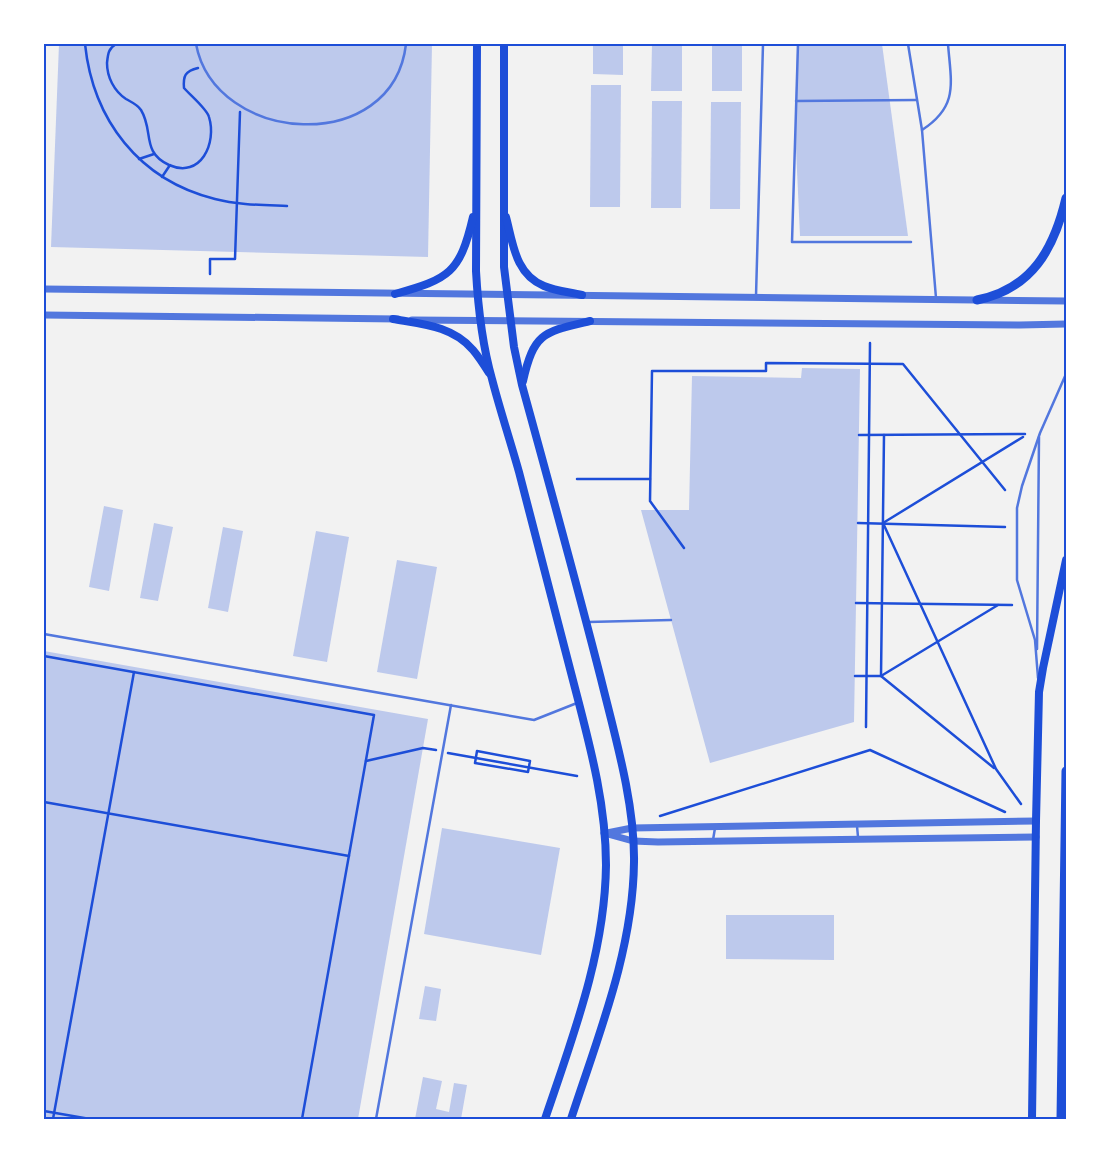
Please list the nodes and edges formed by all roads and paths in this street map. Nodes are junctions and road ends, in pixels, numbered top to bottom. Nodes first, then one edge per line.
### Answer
1 (85, 44) edge
2 (116, 44) edge
3 (196, 44) edge
4 (406, 44) edge
5 (477, 44) edge
6 (504, 44) edge
7 (763, 44) edge
8 (798, 44) edge
9 (908, 44) edge
10 (948, 44) edge
11 (198, 68) dead end
12 (916, 100) junction
13 (796, 101) junction
14 (242, 106) junction
15 (922, 130) junction
16 (154, 154) junction
17 (139, 159) junction
18 (170, 165) junction
19 (162, 177) junction
20 (1066, 198) edge
21 (237, 203) junction
22 (476, 203) junction
23 (503, 205) junction
24 (287, 206) dead end
25 (912, 242) dead end
26 (210, 274) dead end
27 (44, 290) edge
28 (394, 294) junction
29 (477, 295) junction
30 (506, 295) junction
31 (582, 295) junction
32 (756, 297) junction
33 (936, 300) junction
34 (977, 300) junction
35 (1066, 301) edge
36 (44, 315) edge
37 (393, 319) junction
38 (481, 321) junction
39 (510, 321) junction
40 (590, 321) junction
41 (1066, 324) edge
42 (870, 343) dead end
43 (870, 364) junction
44 (1066, 374) edge
45 (491, 377) junction
46 (522, 385) junction
47 (1040, 433) junction
48 (959, 434) junction
49 (859, 435) dead end
50 (884, 435) junction
51 (982, 462) junction
52 (576, 479) dead end
53 (651, 479) junction
54 (1005, 490) dead end
55 (858, 523) dead end
56 (883, 523) junction
57 (1005, 526) dead end
58 (684, 548) dead end
59 (1066, 560) edge
60 (856, 603) dead end
61 (882, 604) junction
62 (920, 604) junction
63 (998, 605) junction
64 (1012, 605) dead end
65 (671, 620) dead end
66 (586, 622) junction
67 (44, 634) edge
68 (937, 642) junction
69 (44, 656) edge
70 (1037, 658) junction
71 (134, 672) junction
72 (855, 676) dead end
73 (881, 676) junction
74 (1039, 692) junction
75 (578, 702) junction
76 (451, 705) junction
77 (866, 727) dead end
78 (423, 748) dead end
79 (476, 758) junction
80 (366, 761) junction
81 (530, 766) junction
82 (996, 769) junction
83 (1066, 771) edge
84 (571, 773) dead end
85 (577, 776) dead end
86 (44, 802) edge
87 (1021, 804) dead end
88 (108, 814) junction
89 (1008, 814) dead end
90 (660, 816) dead end
91 (1036, 821) junction
92 (857, 824) junction
93 (715, 827) junction
94 (632, 828) junction
95 (604, 834) junction
96 (1036, 837) junction
97 (858, 839) junction
98 (633, 841) junction
99 (712, 841) junction
100 (349, 856) junction
101 (44, 1111) edge
102 (54, 1113) junction
103 (54, 1119) edge
104 (90, 1119) edge
105 (302, 1119) edge
106 (376, 1119) edge
107 (545, 1119) edge
108 (571, 1119) edge
109 (1032, 1119) edge
110 (1061, 1119) edge

1 - 17 path
2 - 16 path
3 - 14 lane
4 - 14 lane
5 - 22 main road
6 - 23 main road
7 - 32 lane
8 - 13 lane
9 - 12 lane
10 - 15 lane
11 - 18 path
12 - 13 lane
12 - 15 lane
13 - 25 lane
14 - 21 path
15 - 33 lane
16 - 17 path
16 - 18 path
17 - 19 path
18 - 19 path
19 - 21 path
20 - 34 main road
21 - 24 path
21 - 26 path
22 - 28 main road
22 - 29 main road
23 - 30 main road
23 - 31 main road
27 - 28 street
28 - 29 street
29 - 30 street
29 - 38 main road
30 - 31 street
30 - 39 main road
31 - 32 street
32 - 33 street
33 - 34 street
34 - 35 street
36 - 37 street
37 - 38 street
37 - 45 main road
38 - 39 street
38 - 45 main road
39 - 40 street
39 - 46 main road
40 - 41 street
40 - 46 main road
42 - 43 path
43 - 48 path
43 - 53 path
43 - 77 path
44 - 47 lane
45 - 75 main road
46 - 66 main road
47 - 70 lane
47 - 70 lane
48 - 50 path
48 - 51 path
48 - 51 path
49 - 50 path
50 - 56 path
51 - 54 path
51 - 56 path
52 - 53 path
53 - 58 path
55 - 56 path
56 - 57 path
56 - 61 path
56 - 62 path
59 - 74 main road
60 - 61 path
61 - 62 path
61 - 73 path
62 - 63 path
62 - 68 path
63 - 64 path
63 - 68 path
65 - 66 lane
66 - 94 main road
67 - 76 lane
68 - 73 path
68 - 82 path
69 - 71 path
70 - 74 lane
71 - 80 path
71 - 88 path
72 - 73 path
73 - 82 path
74 - 91 main road
75 - 76 lane
75 - 95 main road
76 - 106 lane
78 - 80 path
79 - 81 path
79 - 81 path
79 - 85 path
80 - 100 path
81 - 84 path
82 - 87 path
83 - 110 main road
86 - 88 path
88 - 100 path
88 - 102 path
89 - 90 path
91 - 92 street
91 - 96 main road
92 - 93 street
92 - 97 lane
93 - 94 street
93 - 99 lane
94 - 95 street
94 - 98 main road
95 - 98 street
95 - 107 main road
96 - 97 street
96 - 109 main road
97 - 99 street
98 - 99 street
98 - 108 main road
100 - 105 path
101 - 102 path
102 - 103 path
102 - 104 path

